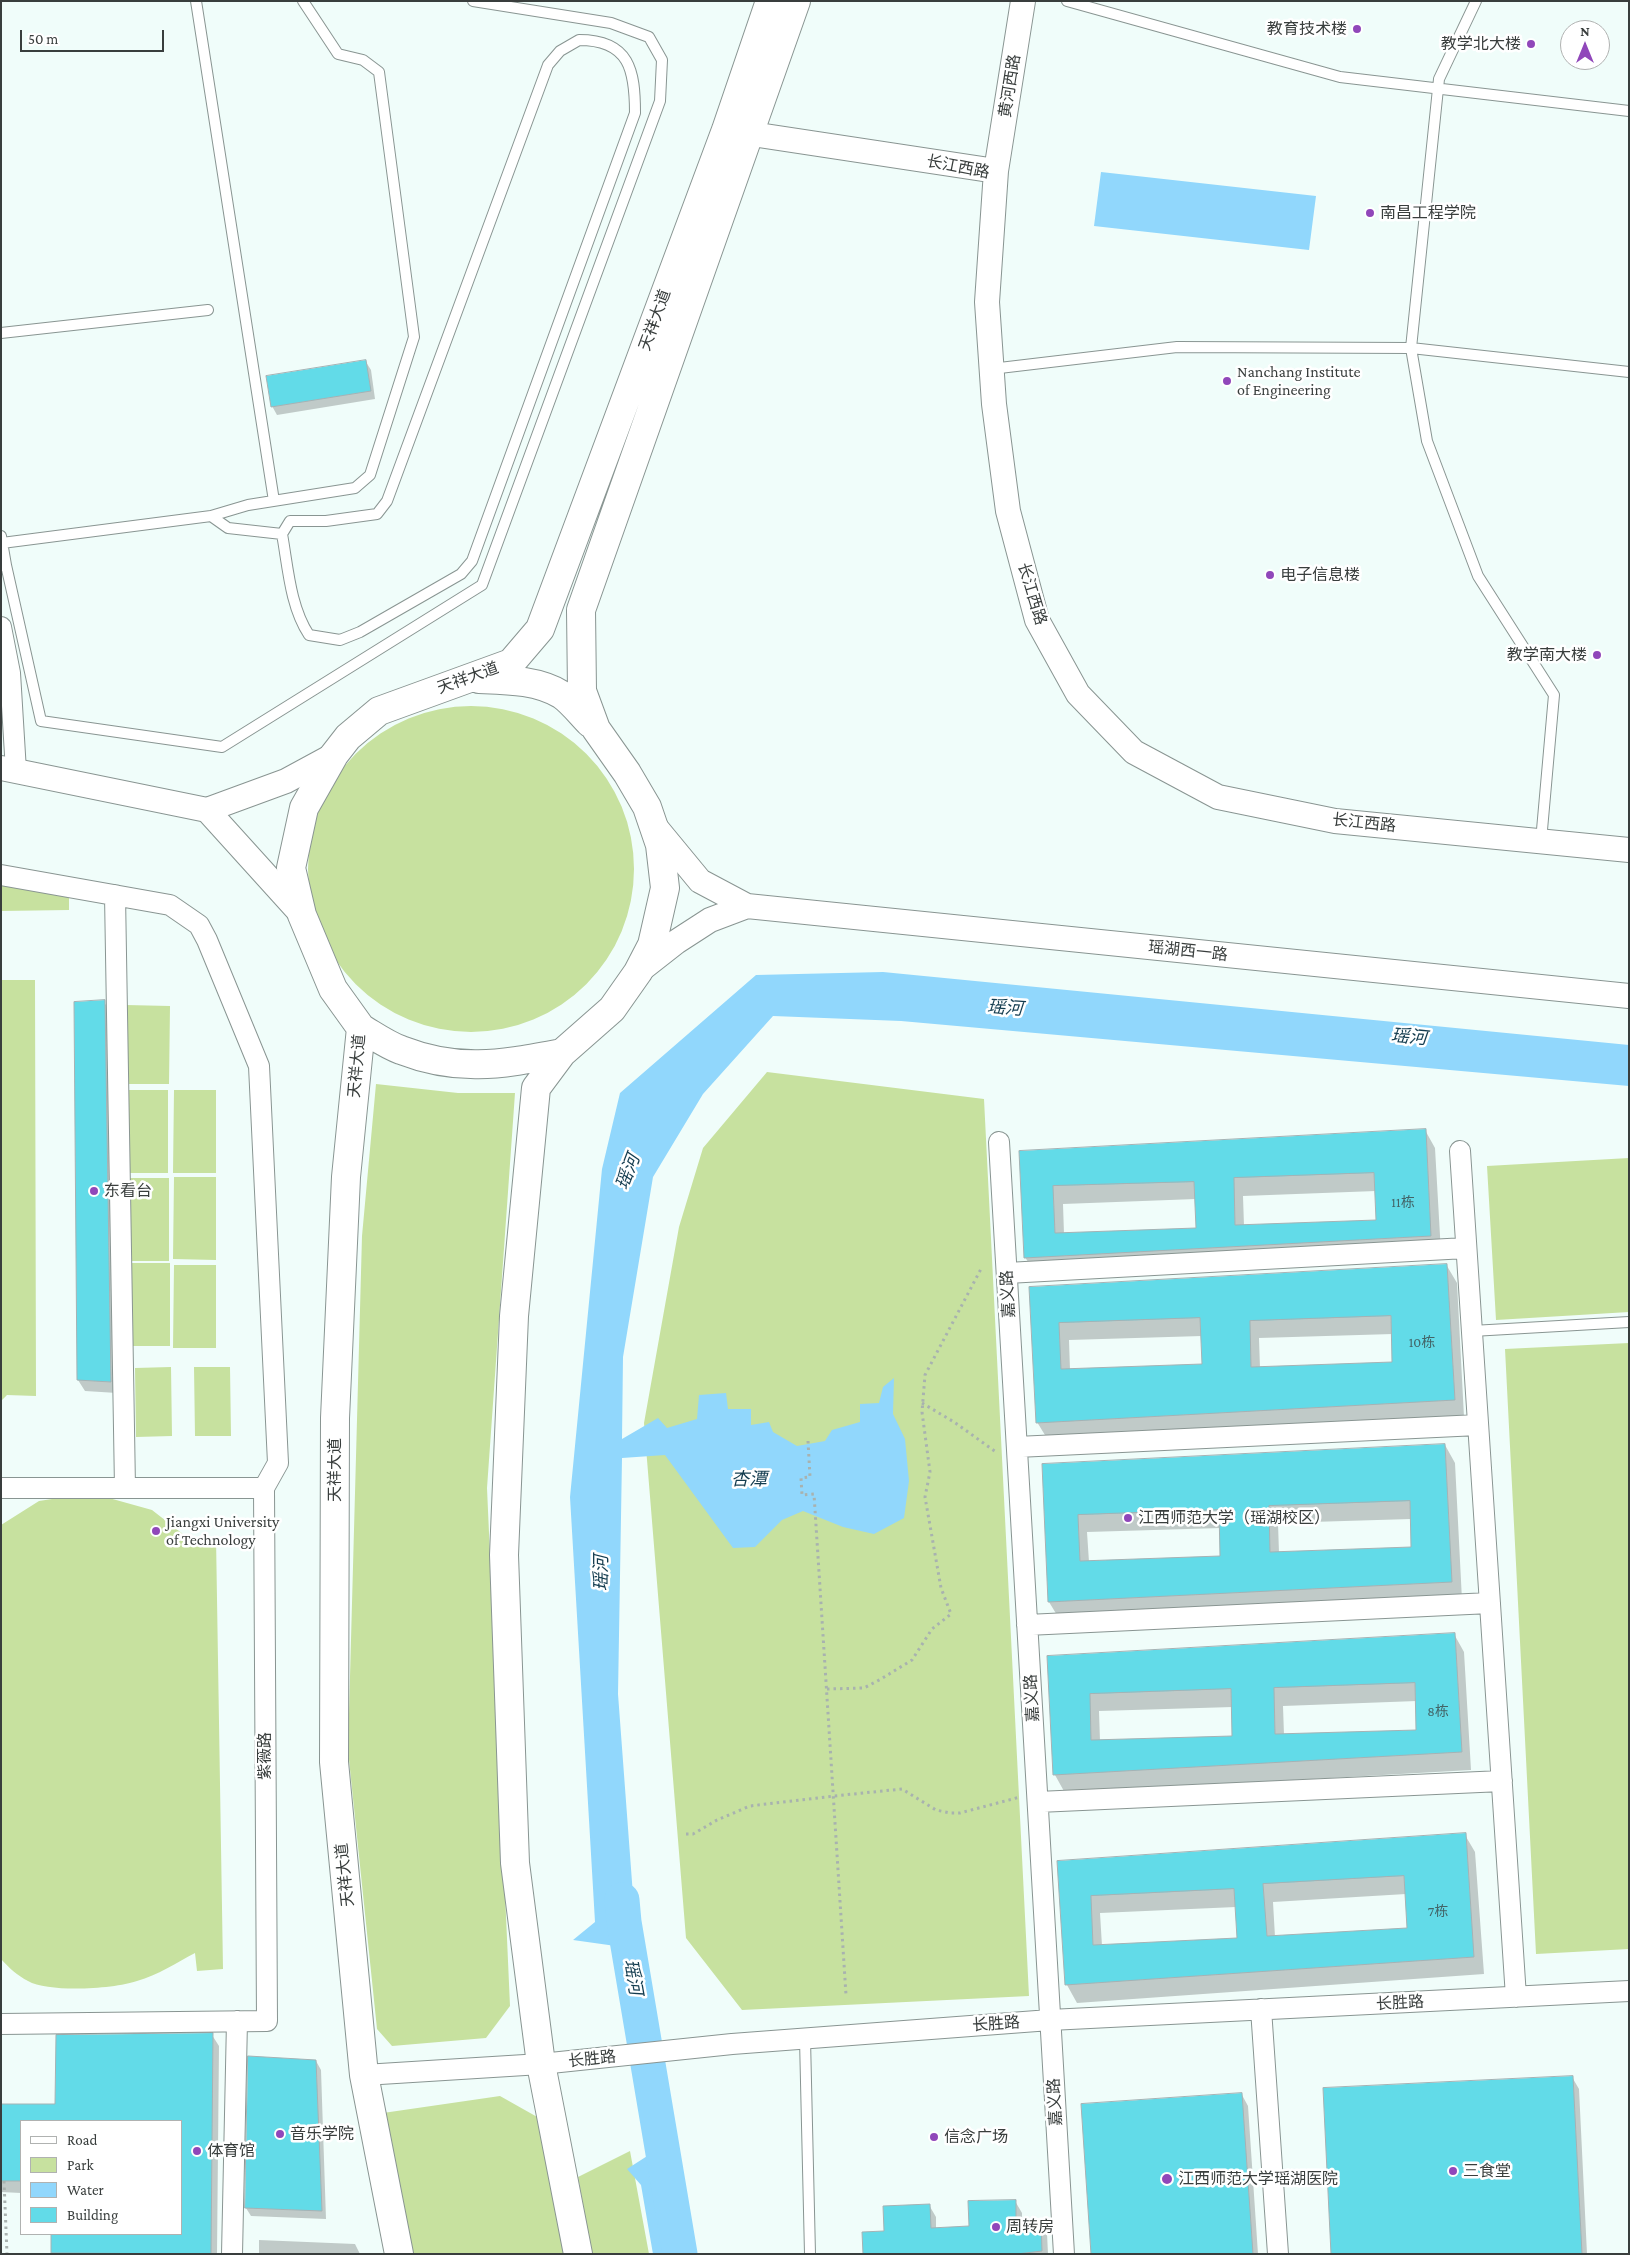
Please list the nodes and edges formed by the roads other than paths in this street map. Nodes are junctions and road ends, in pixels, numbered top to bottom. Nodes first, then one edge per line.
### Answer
1 (196, 1) edge
2 (303, 1) edge
3 (473, 1) edge
4 (770, 1) edge
5 (796, 1) edge
6 (1023, 1) edge
7 (1067, 1) edge
8 (1476, 1) edge
9 (1438, 89) junction
10 (1629, 111) edge
11 (738, 131) junction
12 (996, 171) junction
13 (208, 310) dead end
14 (1, 333) edge
15 (1412, 348) junction
16 (991, 369) junction
17 (1629, 372) edge
18 (274, 501) junction
19 (211, 516) junction
20 (282, 534) junction
21 (2, 539) edge
22 (3, 566) edge
23 (1, 627) edge
24 (468, 678) junction
25 (596, 729) junction
26 (334, 755) junction
27 (8, 769) edge
28 (207, 810) junction
29 (653, 824) junction
30 (1541, 841) junction
31 (1629, 850) edge
32 (1, 875) edge
33 (115, 895) junction
34 (747, 906) junction
35 (302, 915) junction
36 (638, 972) junction
37 (1629, 996) edge
38 (361, 1028) junction
39 (562, 1053) junction
40 (1000, 1142) dead end
41 (1460, 1152) dead end
42 (1466, 1248) junction
43 (1007, 1273) junction
44 (1629, 1322) edge
45 (1472, 1331) junction
46 (1478, 1424) junction
47 (1017, 1447) junction
48 (1, 1488) edge
49 (125, 1488) junction
50 (264, 1488) junction
51 (1490, 1602) junction
52 (1028, 1625) junction
53 (1502, 1780) junction
54 (1038, 1802) junction
55 (1629, 1991) edge
56 (1516, 1997) junction
57 (1261, 2009) junction
58 (1050, 2020) junction
59 (237, 2021) junction
60 (1, 2024) edge
61 (805, 2039) junction
62 (541, 2064) junction
63 (364, 2076) junction
64 (232, 2254) edge
65 (399, 2254) edge
66 (578, 2254) edge
67 (810, 2254) edge
68 (1064, 2254) edge
69 (1278, 2254) edge

1 - 18 lane
2 - 18 lane
3 - 22 lane
4 - 11 main road, 天祥大道
5 - 11 main road, 天祥大道
6 - 12 street, 黄河西路
7 - 9 lane
8 - 9 lane
9 - 10 lane
9 - 15 lane
11 - 12 street, 长江西路
11 - 24 main road, 天祥大道
11 - 25 main road, 天祥大道
12 - 16 street, 长江西路
13 - 14 lane
15 - 16 lane
15 - 17 lane
15 - 30 lane
16 - 30 street, 长江西路
18 - 19 lane
19 - 20 lane
19 - 21 lane
20 - 20 lane
21 - 22 lane
23 - 27 street
24 - 25 main road
24 - 26 main road, 天祥大道
25 - 29 main road, 天祥大道
26 - 28 street
26 - 35 main road, 天祥大道
27 - 28 street
28 - 35 street
29 - 34 street
29 - 36 main road, 天祥大道
30 - 31 street, 长江西路
32 - 33 street
33 - 49 street
33 - 50 street
34 - 36 street
34 - 37 street, 瑶湖西一路
35 - 38 main road, 天祥大道
36 - 39 main road, 天祥大道
38 - 39 main road
38 - 63 main road, 天祥大道
39 - 62 main road, 天祥大道
40 - 43 street, 嘉义路
41 - 42 street
42 - 43 street
42 - 45 street
43 - 47 street, 嘉义路
44 - 45 lane
45 - 46 street
46 - 47 street
46 - 51 street
47 - 52 street, 嘉义路
48 - 49 street
49 - 50 street
50 - 59 street, 紫薇路
51 - 52 street
51 - 53 street
52 - 54 street, 嘉义路
53 - 54 street
53 - 56 street
54 - 58 street, 嘉义路
55 - 56 street, 长胜路
56 - 57 street, 长胜路
57 - 58 street, 长胜路
57 - 69 street
58 - 61 street, 长胜路
58 - 68 street, 嘉义路
59 - 60 street, 紫薇路
59 - 64 street
61 - 62 street, 长胜路
61 - 67 lane
62 - 63 street, 长胜路
62 - 66 main road, 天祥大道
63 - 65 main road, 天祥大道

